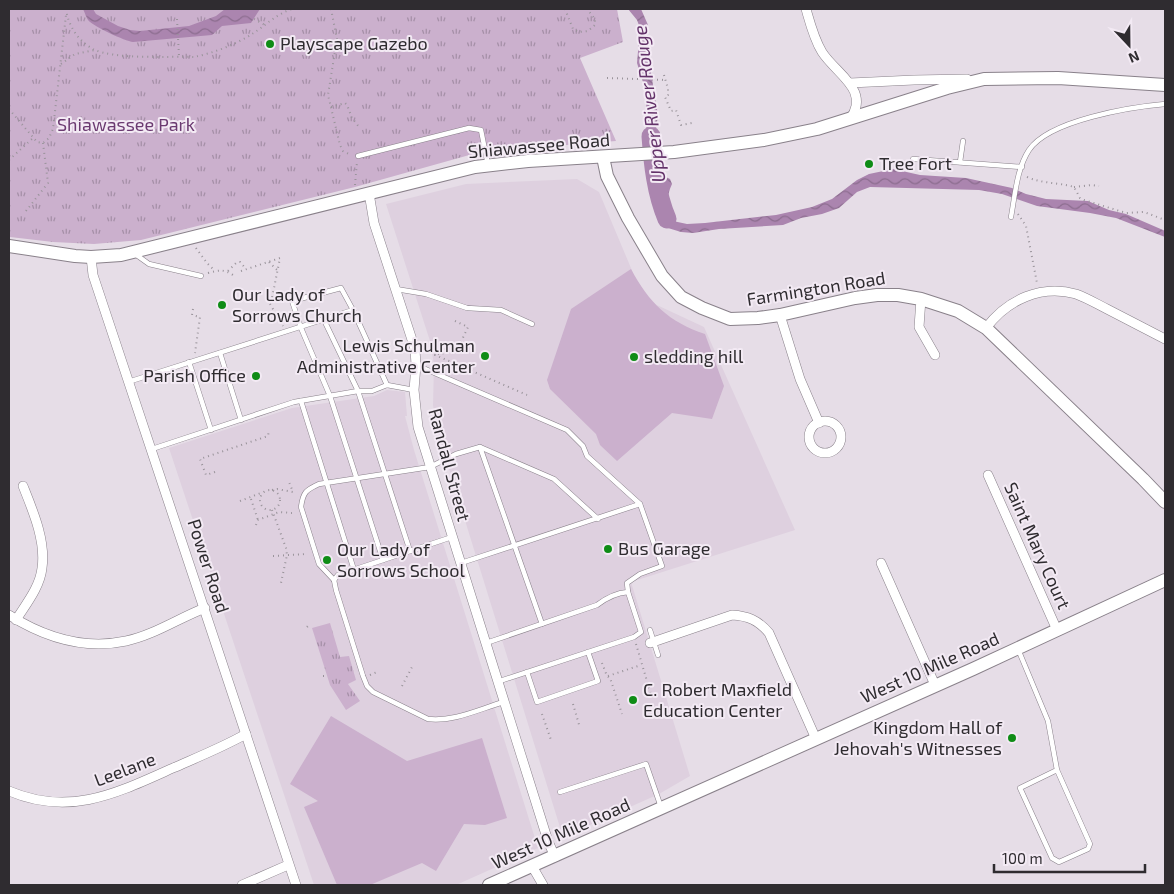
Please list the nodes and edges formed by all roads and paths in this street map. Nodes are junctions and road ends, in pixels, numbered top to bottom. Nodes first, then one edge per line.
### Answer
1 (292, 9) edge
2 (331, 9) edge
3 (565, 9) edge
4 (587, 9) edge
5 (806, 9) edge
6 (66, 10) edge
7 (177, 19) dead end
8 (254, 19) dead end
9 (265, 25) junction
10 (95, 50) junction
11 (179, 56) junction
12 (60, 64) junction
13 (664, 75) dead end
14 (607, 78) dead end
15 (984, 79) junction
16 (666, 80) junction
17 (850, 83) junction
18 (1165, 85) edge
19 (1165, 104) edge
20 (330, 107) junction
21 (9, 109) edge
22 (850, 119) junction
23 (692, 122) dead end
24 (359, 127) dead end
25 (33, 138) junction
26 (963, 141) dead end
27 (43, 143) junction
28 (358, 156) junction
29 (603, 157) junction
30 (913, 159) dead end
31 (9, 160) edge
32 (960, 162) junction
33 (488, 165) junction
34 (1022, 167) junction
35 (1020, 174) junction
36 (1099, 186) dead end
37 (355, 187) dead end
38 (1074, 187) junction
39 (369, 193) junction
40 (1012, 210) junction
41 (26, 211) dead end
42 (1011, 217) dead end
43 (1165, 220) edge
44 (9, 246) edge
45 (196, 248) dead end
46 (132, 252) junction
47 (91, 257) junction
48 (269, 262) junction
49 (246, 269) junction
50 (277, 270) junction
51 (215, 271) junction
52 (228, 271) junction
53 (241, 271) dead end
54 (234, 275) dead end
55 (201, 276) joint
56 (396, 290) junction
57 (1039, 292) junction
58 (272, 298) dead end
59 (921, 299) junction
60 (270, 304) dead end
61 (194, 309) dead end
62 (354, 310) junction
63 (289, 314) dead end
64 (780, 315) junction
65 (278, 318) junction
66 (324, 320) junction
67 (455, 321) dead end
68 (532, 324) dead end
69 (283, 326) dead end
70 (301, 328) junction
71 (986, 328) junction
72 (1165, 339) edge
73 (195, 353) dead end
74 (220, 353) junction
75 (935, 354) dead end
76 (189, 362) junction
77 (416, 365) junction
78 (128, 382) junction
79 (387, 385) junction
80 (414, 390) junction
81 (358, 391) junction
82 (527, 395) dead end
83 (330, 396) junction
84 (301, 401) junction
85 (241, 420) junction
86 (818, 423) dead end
87 (211, 430) junction
88 (269, 430) dead end
89 (480, 447) junction
90 (152, 449) junction
91 (430, 467) junction
92 (215, 472) dead end
93 (386, 474) junction
94 (988, 476) dead end
95 (357, 478) junction
96 (290, 482) dead end
97 (326, 483) junction
98 (24, 486) dead end
99 (271, 490) junction
100 (264, 492) junction
101 (250, 498) junction
102 (240, 501) dead end
103 (1165, 502) edge
104 (640, 504) junction
105 (272, 510) junction
106 (292, 513) dead end
107 (274, 514) junction
108 (598, 519) junction
109 (258, 520) junction
110 (256, 525) dead end
111 (452, 537) junction
112 (514, 546) junction
113 (410, 551) junction
114 (306, 554) dead end
115 (287, 555) junction
116 (273, 556) dead end
117 (383, 560) junction
118 (460, 563) junction
119 (881, 563) dead end
120 (354, 570) junction
121 (380, 571) dead end
122 (382, 579) dead end
123 (334, 580) junction
124 (1165, 580) edge
125 (281, 583) dead end
126 (628, 592) junction
127 (205, 608) junction
128 (12, 617) edge
129 (542, 624) junction
130 (650, 630) dead end
131 (1057, 630) junction
132 (634, 637) junction
133 (652, 642) junction
134 (485, 643) junction
135 (1018, 648) junction
136 (588, 652) junction
137 (658, 655) dead end
138 (602, 664) dead end
139 (641, 665) junction
140 (412, 667) dead end
141 (377, 672) dead end
142 (527, 672) junction
143 (368, 675) dead end
144 (607, 676) junction
145 (497, 682) junction
146 (935, 685) junction
147 (402, 686) dead end
148 (652, 698) dead end
149 (504, 702) junction
150 (573, 704) dead end
151 (542, 714) dead end
152 (622, 714) dead end
153 (580, 728) dead end
154 (246, 734) junction
155 (816, 739) junction
156 (551, 740) dead end
157 (1058, 770) junction
158 (9, 791) edge
159 (560, 792) dead end
160 (662, 808) junction
161 (555, 857) junction
162 (288, 865) junction
163 (532, 866) junction
164 (242, 885) edge
165 (296, 885) edge
166 (490, 885) edge
167 (543, 885) edge

1 - 9 path
2 - 20 path
3 - 4 path
5 - 17 street
6 - 10 path
6 - 12 path
7 - 11 path
8 - 9 path
9 - 11 path
10 - 11 path
10 - 12 path
12 - 27 path
13 - 16 path
14 - 16 path
15 - 17 street, Shiawassee Road
15 - 18 street, Shiawassee Road
15 - 22 street, Shiawassee Road
16 - 23 path
17 - 22 street
19 - 34 lane
20 - 24 path
20 - 28 path
21 - 25 path
22 - 29 street, Shiawassee Road
25 - 27 path
25 - 31 path
26 - 32 lane
27 - 41 path
28 - 33 lane
28 - 37 path
29 - 33 street, Shiawassee Road
29 - 64 street, Farmington Road
30 - 32 lane
32 - 34 lane
33 - 39 street, Shiawassee Road
34 - 35 lane
35 - 38 path
35 - 40 lane
36 - 38 path
38 - 43 path
39 - 46 street, Shiawassee Road
39 - 56 street, Randall Street
40 - 42 lane
40 - 57 path
44 - 47 street, Shiawassee Road
45 - 51 path
46 - 47 street, Shiawassee Road
46 - 55 lane
47 - 78 street, Power Road
48 - 49 path
48 - 50 path
48 - 50 path
49 - 52 path
49 - 53 path
50 - 58 path
51 - 52 path
51 - 55 path
52 - 54 path
56 - 68 lane
56 - 77 street, Randall Street
57 - 71 street
57 - 72 street
59 - 64 street, Farmington Road
59 - 71 street, Farmington Road
59 - 75 street
60 - 65 path
61 - 73 path
62 - 66 lane
62 - 70 lane
62 - 79 lane
63 - 65 path
64 - 86 street
65 - 69 path
66 - 70 lane
66 - 81 lane
67 - 82 path
70 - 74 lane
70 - 83 lane
71 - 103 street, Farmington Road
74 - 76 lane
74 - 85 lane
76 - 78 lane
76 - 87 lane
77 - 80 street, Randall Street
77 - 104 lane
78 - 90 street, Power Road
79 - 80 lane
79 - 81 lane
80 - 91 street, Randall Street
81 - 83 lane
81 - 93 lane
83 - 84 lane
83 - 95 lane
84 - 85 lane
84 - 97 lane
85 - 87 lane
87 - 90 lane
88 - 92 path
89 - 91 lane
89 - 108 lane
89 - 112 lane
90 - 127 street, Power Road
91 - 93 lane
91 - 111 street, Randall Street
93 - 95 lane
93 - 113 lane
94 - 131 street, Saint Mary Court
95 - 97 lane
95 - 117 lane
96 - 99 path
97 - 120 lane
97 - 123 lane
98 - 128 street
99 - 100 path
99 - 105 path
100 - 101 path
100 - 105 path
101 - 102 path
101 - 109 path
104 - 108 lane
104 - 126 lane
105 - 107 path
106 - 107 path
107 - 109 path
107 - 115 path
108 - 112 lane
109 - 110 path
111 - 113 lane
111 - 118 street, Randall Street
112 - 118 lane
112 - 129 lane
113 - 117 lane
114 - 115 path
115 - 116 path
115 - 125 path
117 - 120 lane
118 - 134 street, Randall Street
119 - 146 street
120 - 123 lane
121 - 122 path
123 - 149 lane
124 - 131 street, West 10 Mile Road
126 - 129 lane
126 - 132 lane
127 - 128 street
127 - 154 street, Power Road
129 - 134 lane
130 - 133 lane
131 - 135 street, West 10 Mile Road
132 - 136 lane
132 - 139 path
133 - 137 lane
133 - 155 street
134 - 145 street, Randall Street
135 - 146 street, West 10 Mile Road
135 - 157 lane
136 - 142 lane
136 - 142 lane
138 - 144 path
139 - 144 path
139 - 148 path
140 - 147 path
141 - 143 path
142 - 145 lane
144 - 152 path
145 - 149 street, Randall Street
146 - 155 street, West 10 Mile Road
149 - 161 street, Randall Street
150 - 153 path
151 - 156 path
154 - 158 street, Leelane
154 - 162 street, Power Road
155 - 160 street, West 10 Mile Road
157 - 157 lane
159 - 160 lane
160 - 161 street, West 10 Mile Road
161 - 163 street, West 10 Mile Road
162 - 164 street
162 - 165 street, Power Road
163 - 166 street, West 10 Mile Road
163 - 167 street

